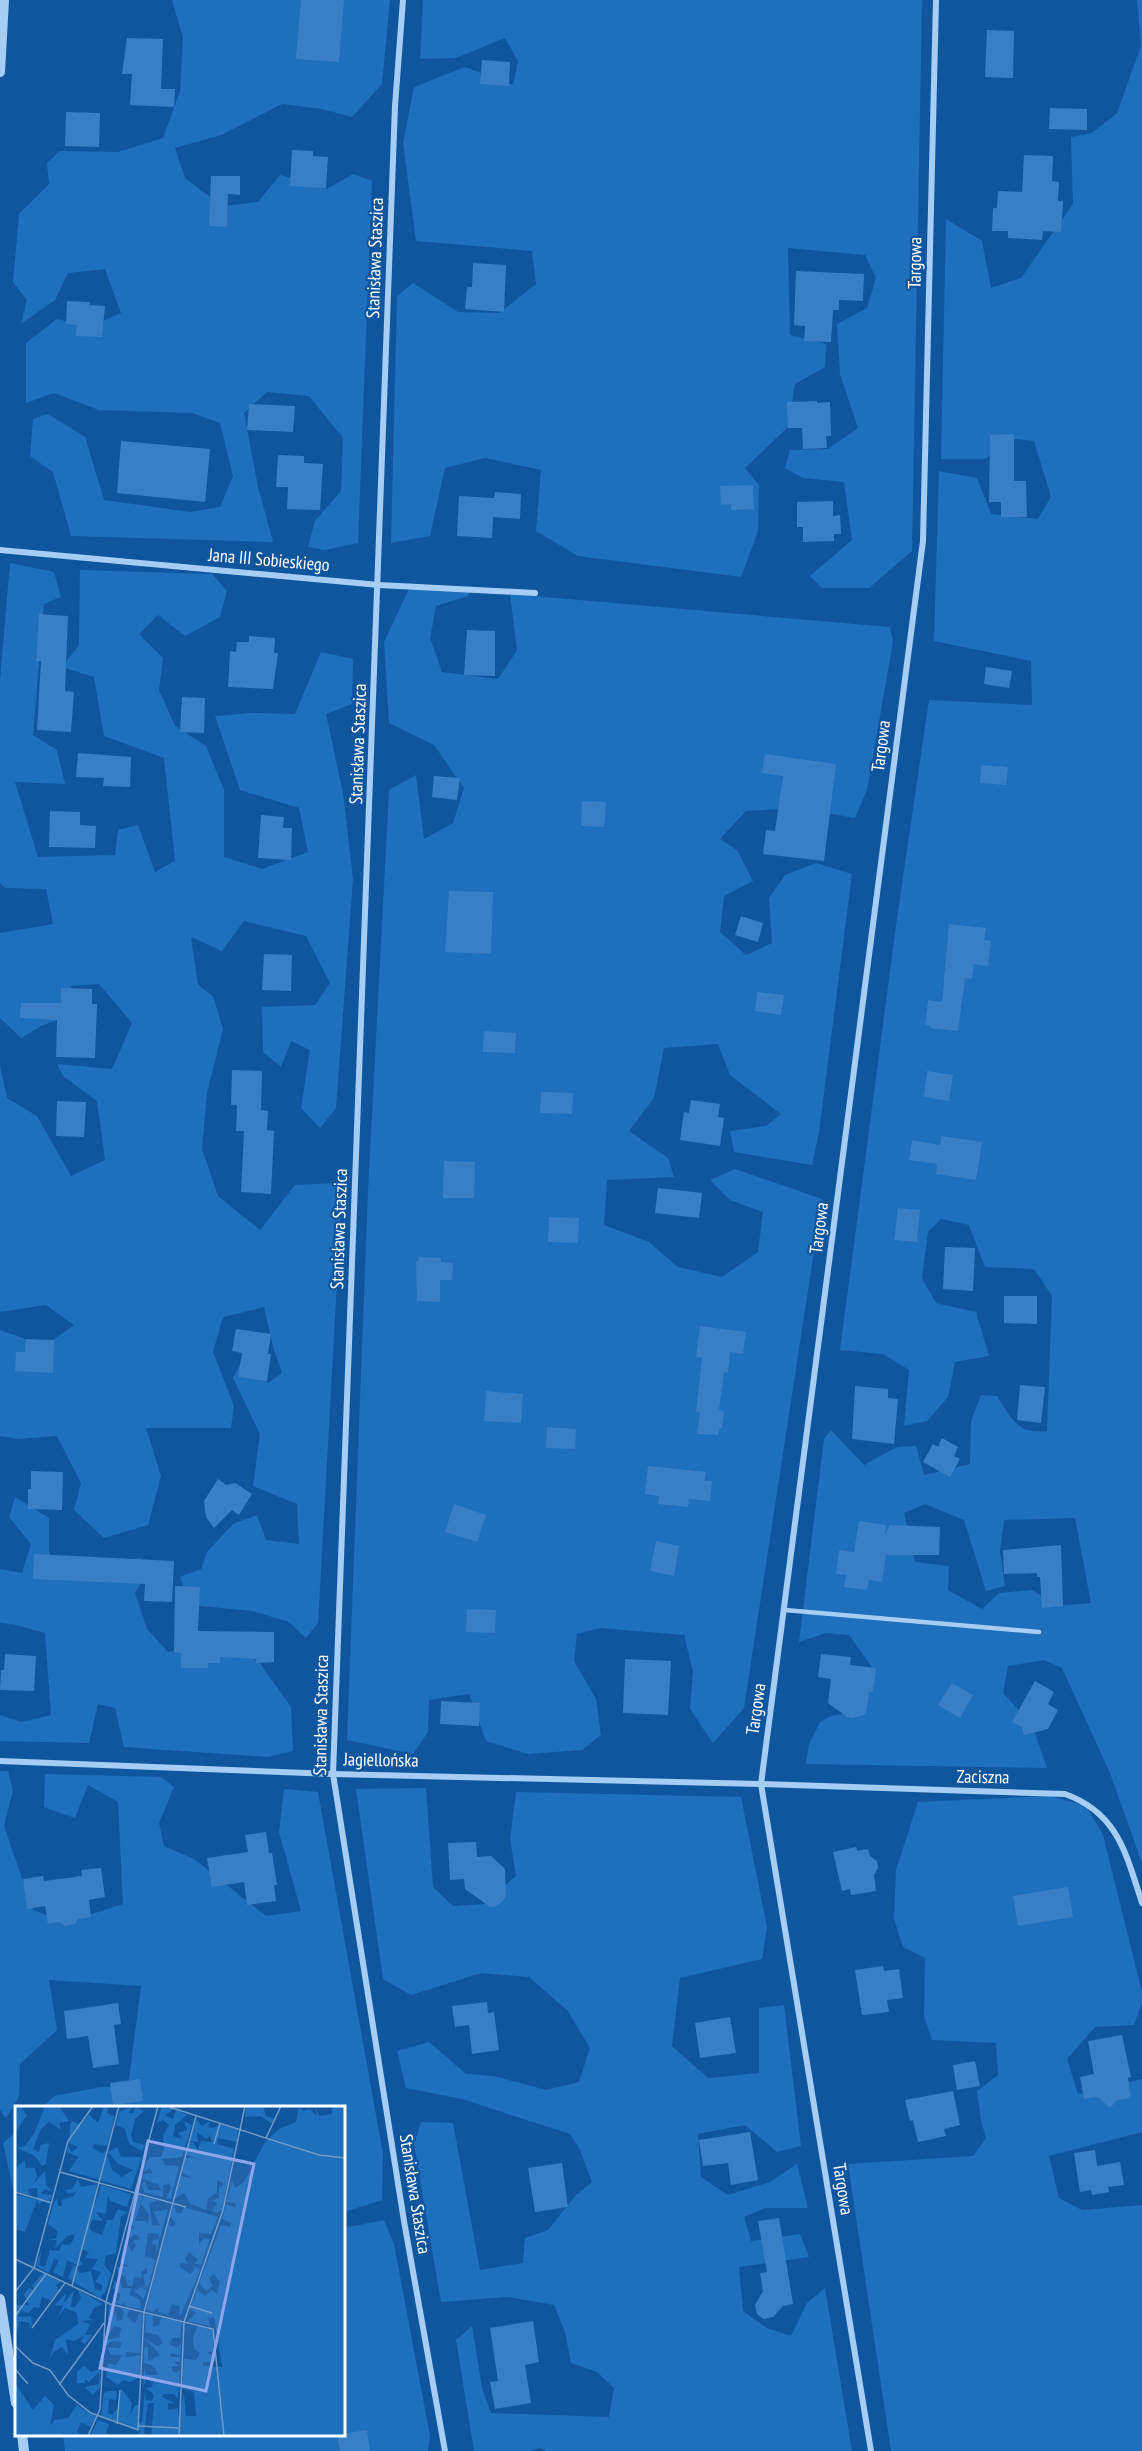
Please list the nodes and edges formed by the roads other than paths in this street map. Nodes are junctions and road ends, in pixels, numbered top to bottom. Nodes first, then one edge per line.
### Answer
1 (4, 0) edge
2 (403, 0) edge
3 (936, 0) edge
4 (0, 72) edge
5 (0, 550) edge
6 (379, 585) junction
7 (535, 593) dead end
8 (785, 1610) junction
9 (1039, 1632) dead end
10 (0, 1761) edge
11 (333, 1774) junction
12 (761, 1784) junction
13 (1142, 1903) edge
14 (0, 2299) edge
15 (15, 2396) edge
16 (22, 2436) edge
17 (24, 2451) edge
18 (445, 2451) edge
19 (871, 2451) edge

1 - 4 street
2 - 6 street, Stanisława Staszica
3 - 8 street, Targowa
5 - 6 street, Jana III Sobieskiego
6 - 7 street, Jana III Sobieskiego
6 - 11 street, Stanisława Staszica
8 - 9 lane
8 - 12 street, Targowa
10 - 11 street, Jagiellońska
11 - 12 street, Jagiellońska
11 - 18 street, Stanisława Staszica
12 - 13 street, Zaciszna
12 - 19 street, Targowa
14 - 15 street
16 - 17 street

